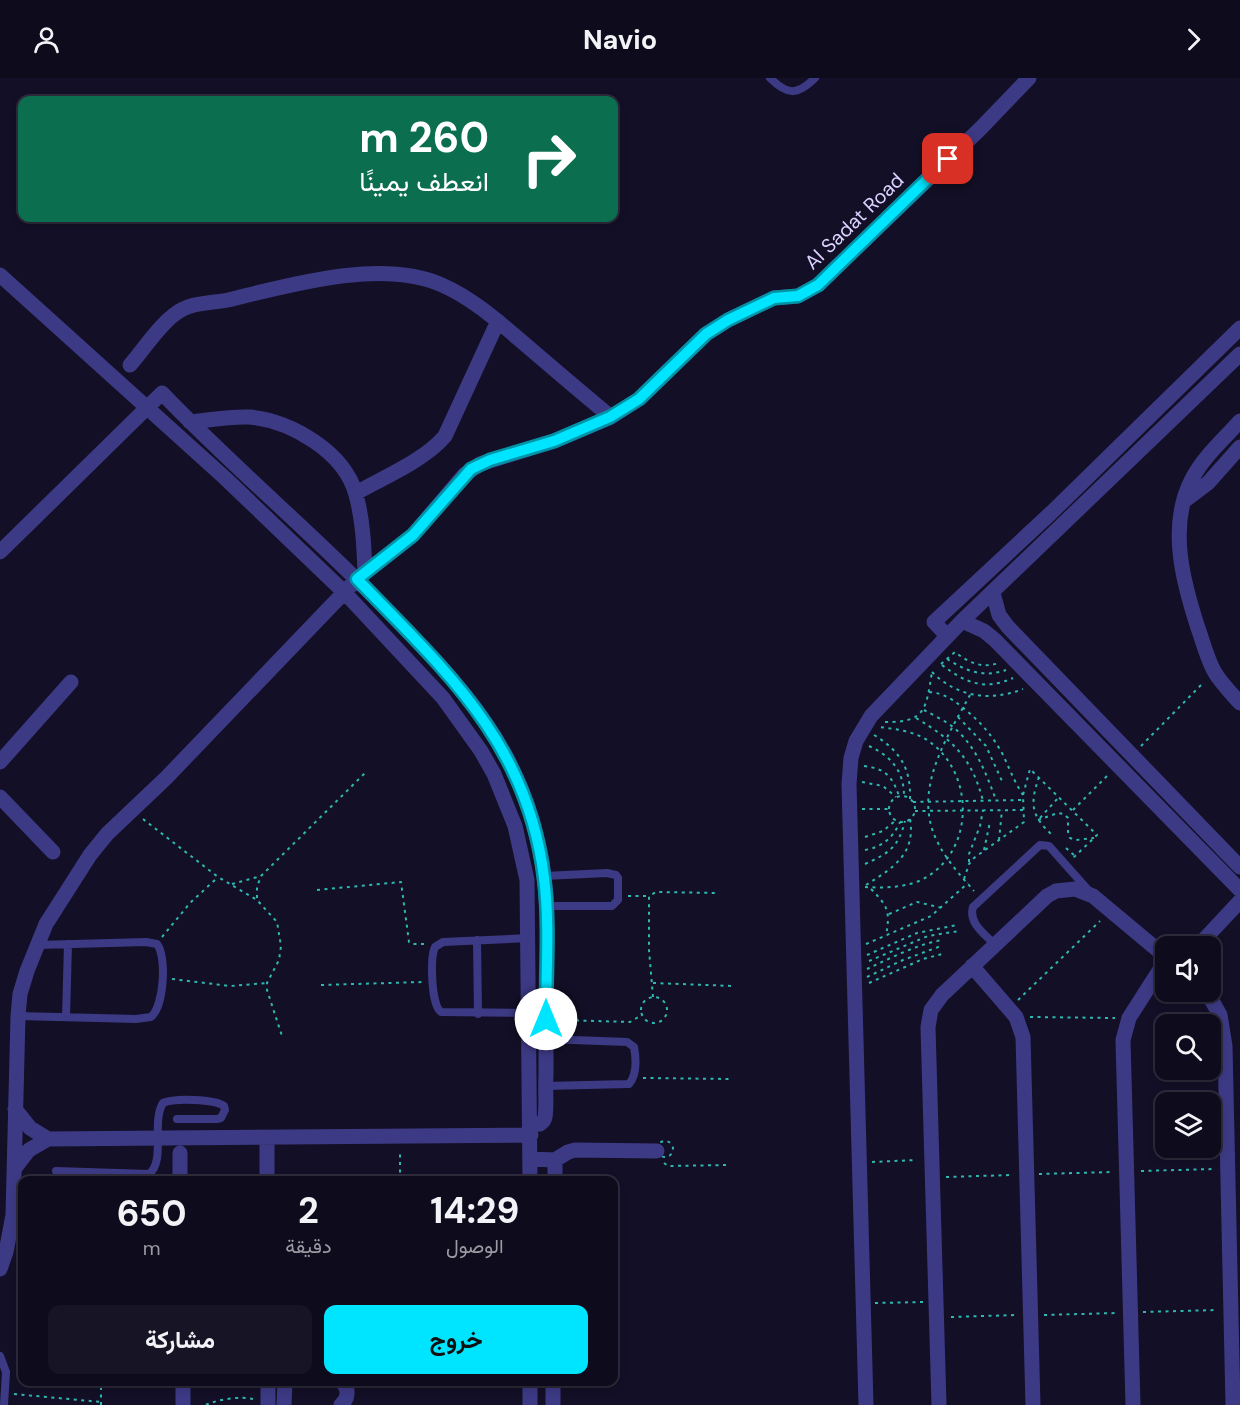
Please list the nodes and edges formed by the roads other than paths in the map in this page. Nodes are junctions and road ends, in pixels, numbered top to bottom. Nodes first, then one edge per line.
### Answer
1 (770, 78) edge
2 (814, 78) edge
3 (1029, 78) edge
4 (0, 276) edge
5 (498, 321) junction
6 (1240, 328) edge
7 (1240, 354) edge
8 (130, 365) dead end
9 (147, 407) junction
10 (610, 417) junction
11 (1240, 421) edge
12 (190, 422) junction
13 (1240, 447) edge
14 (356, 493) junction
15 (1184, 501) junction
16 (0, 552) edge
17 (361, 576) junction
18 (345, 592) junction
19 (993, 593) junction
20 (962, 621) junction
21 (1008, 627) junction
22 (947, 636) junction
23 (995, 640) junction
24 (71, 682) dead end
25 (1240, 703) edge
26 (0, 762) edge
27 (0, 797) edge
28 (53, 852) dead end
29 (1240, 867) edge
30 (544, 876) junction
31 (1240, 890) edge
32 (1093, 896) junction
33 (1240, 901) edge
34 (547, 906) junction
35 (1207, 936) edge
36 (529, 938) junction
37 (477, 940) junction
38 (68, 944) junction
39 (37, 945) junction
40 (995, 945) junction
41 (1155, 949) edge
42 (972, 966) junction
43 (1155, 976) edge
44 (1213, 1002) edge
45 (530, 1013) junction
46 (478, 1014) junction
47 (18, 1016) junction
48 (66, 1017) junction
49 (546, 1039) junction
50 (546, 1086) junction
51 (15, 1109) junction
52 (177, 1119) dead end
53 (531, 1130) junction
54 (158, 1138) junction
55 (267, 1138) junction
56 (48, 1139) junction
57 (180, 1153) dead end
58 (661, 1154) road end
59 (530, 1159) junction
60 (555, 1160) junction
61 (15, 1168) junction
62 (56, 1171) dead end
63 (180, 1176) edge
64 (267, 1176) edge
65 (530, 1176) edge
66 (555, 1176) edge
67 (0, 1269) edge
68 (0, 1356) edge
69 (183, 1386) edge
70 (267, 1386) edge
71 (285, 1386) edge
72 (345, 1386) edge
73 (530, 1386) edge
74 (553, 1386) edge
75 (262, 1404) edge
76 (4, 1405) edge
77 (183, 1405) edge
78 (284, 1405) edge
79 (341, 1405) edge
80 (530, 1405) edge
81 (553, 1405) edge
82 (866, 1405) edge
83 (939, 1405) edge
84 (1033, 1405) edge
85 (1133, 1405) edge
86 (1233, 1405) edge

1 - 2 lane
3 - 10 street, Al Sadat Road
4 - 9 street
5 - 8 street
5 - 10 street
5 - 14 street
6 - 22 street
7 - 19 street
9 - 12 street
9 - 16 street
9 - 18 street
10 - 17 street, Al Sadat Road
11 - 15 street
12 - 14 street
12 - 17 street
13 - 15 street
14 - 17 street
15 - 25 street
17 - 18 street, Al Sadat Road
17 - 30 street
18 - 36 street
18 - 39 street, Al Sadat Road
19 - 20 street
19 - 21 street
20 - 22 street
20 - 23 street
21 - 23 street
21 - 29 street
22 - 82 street
23 - 31 street
24 - 26 street
27 - 28 street
30 - 34 street
30 - 34 lane
32 - 40 street
32 - 40 lane
32 - 41 street
33 - 35 street
34 - 49 street
36 - 37 lane
36 - 45 street
37 - 46 lane
37 - 46 lane
38 - 39 lane
38 - 48 lane
38 - 48 lane
39 - 47 street, Al Sadat Road
40 - 42 street
42 - 83 street
42 - 84 street
43 - 85 street
44 - 86 street
45 - 46 lane
45 - 53 street
47 - 48 lane
47 - 51 street, Al Sadat Road
49 - 50 street
49 - 50 lane
50 - 53 street
51 - 56 street
51 - 61 street, Al Sadat Road
52 - 54 lane
53 - 55 street
53 - 59 street
54 - 55 street
54 - 56 street
54 - 62 lane
55 - 64 street
56 - 61 street
57 - 63 street
58 - 60 street
59 - 60 street
59 - 65 street
60 - 66 street
61 - 67 street, Al Sadat Road
68 - 76 lane
69 - 77 street
70 - 75 street
71 - 78 street
72 - 79 street
73 - 80 street
74 - 81 street

